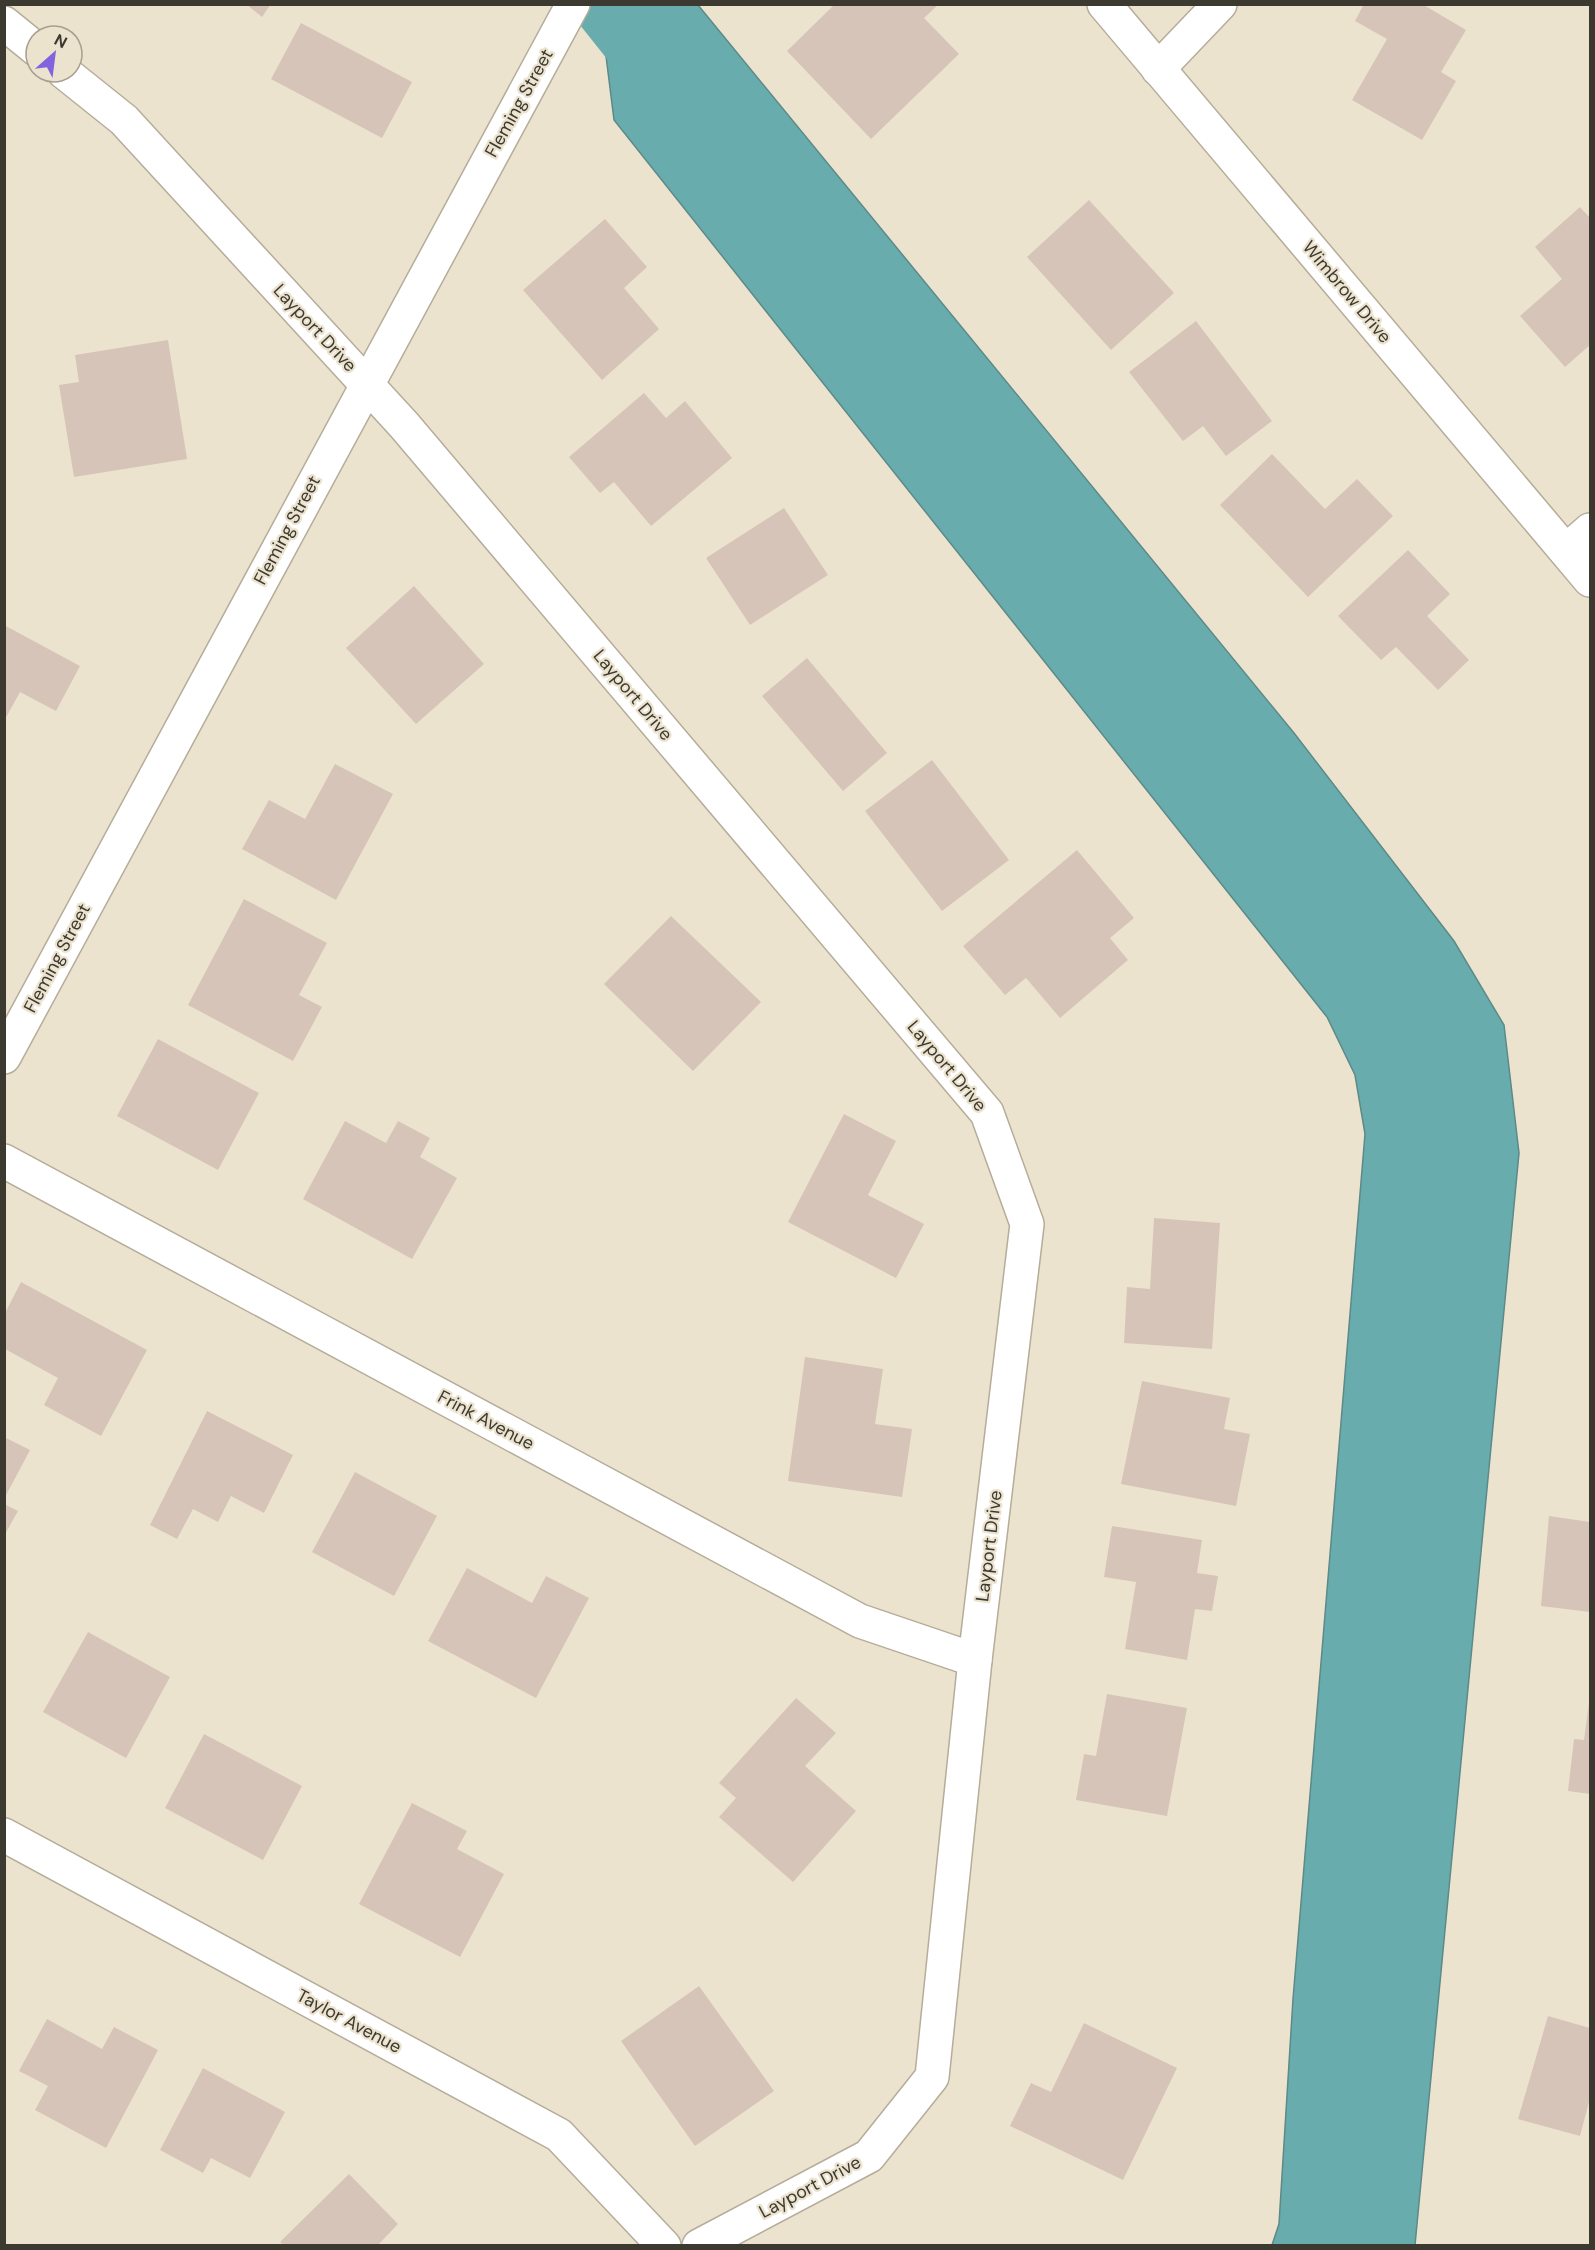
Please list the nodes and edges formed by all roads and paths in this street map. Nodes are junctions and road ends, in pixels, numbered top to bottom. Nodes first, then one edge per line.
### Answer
1 (1104, 4) edge
2 (1220, 4) edge
3 (572, 5) edge
4 (4, 24) edge
5 (24, 40) edge
6 (1158, 69) junction
7 (79, 84) edge
8 (366, 383) junction
9 (1590, 530) edge
10 (1566, 551) junction
11 (1590, 580) edge
12 (4, 1057) edge
13 (4, 1161) edge
14 (975, 1660) junction
15 (4, 1835) edge
16 (664, 2246) edge
17 (699, 2246) edge

1 - 6 street, Wimbrow Drive
2 - 6 street
3 - 8 street, Fleming Street
4 - 5 street
6 - 10 street, Wimbrow Drive
7 - 8 street, Layport Drive
8 - 12 street, Fleming Street
8 - 14 street, Layport Drive
9 - 10 street
10 - 11 street, Wimbrow Drive
13 - 14 street, Frink Avenue
14 - 17 street, Layport Drive
15 - 16 street, Taylor Avenue

